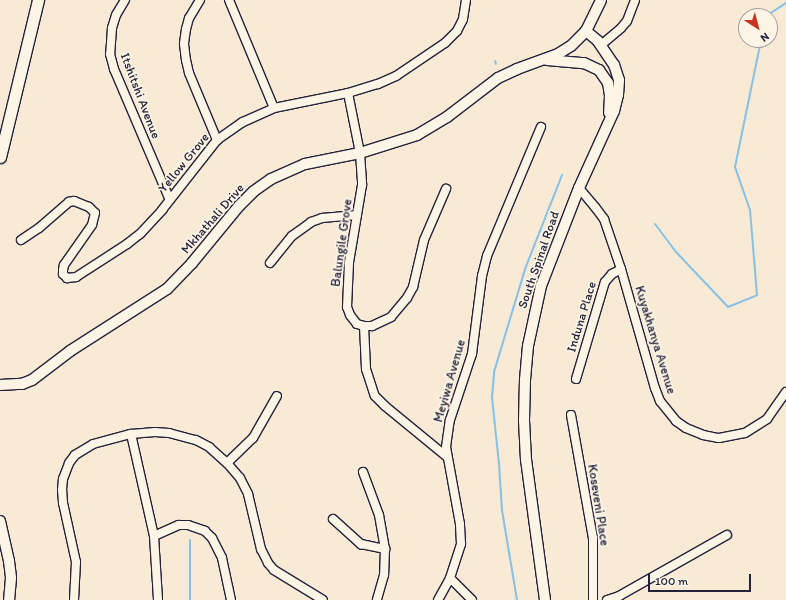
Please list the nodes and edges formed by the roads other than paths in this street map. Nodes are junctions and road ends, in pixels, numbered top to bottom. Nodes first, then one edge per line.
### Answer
1 (38, 0) edge
2 (125, 0) edge
3 (200, 0) edge
4 (229, 0) edge
5 (466, 0) edge
6 (601, 0) edge
7 (634, 0) edge
8 (586, 31) junction
9 (601, 46) junction
10 (541, 60) junction
11 (348, 93) junction
12 (274, 108) junction
13 (608, 123) junction
14 (541, 127) dead end
15 (217, 140) junction
16 (360, 153) junction
17 (0, 157) edge
18 (579, 188) junction
19 (446, 189) dead end
20 (170, 200) junction
21 (357, 215) junction
22 (21, 240) dead end
23 (270, 263) dead end
24 (622, 269) junction
25 (364, 326) junction
26 (576, 379) dead end
27 (0, 385) edge
28 (786, 392) edge
29 (277, 396) dead end
30 (571, 415) dead end
31 (131, 434) junction
32 (447, 457) junction
33 (227, 463) junction
34 (363, 472) dead end
35 (333, 519) dead end
36 (0, 521) edge
37 (154, 536) junction
38 (727, 536) dead end
39 (385, 549) junction
40 (450, 578) junction
41 (9, 600) edge
42 (74, 600) edge
43 (158, 600) edge
44 (231, 600) edge
45 (323, 600) edge
46 (377, 600) edge
47 (438, 600) edge
48 (472, 600) edge
49 (545, 600) edge
50 (593, 600) edge
51 (607, 600) edge

1 - 17 main road
2 - 20 street, Itshitshi Avenue
3 - 15 street
4 - 12 street
5 - 11 street, Yellow Grove
6 - 8 street
7 - 9 street
8 - 9 street, South Spinal Road
8 - 10 street, Mkhathali Drive
9 - 13 street, South Spinal Road
10 - 13 street
10 - 16 street, Mkhathali Drive
11 - 12 street, Yellow Grove
11 - 16 street
12 - 15 street, Yellow Grove
13 - 18 street, South Spinal Road
14 - 32 street, Meyiwa Avenue
15 - 20 street, Yellow Grove
16 - 21 street, Balungile Grove
16 - 27 street, Mkhathali Drive
18 - 24 street, Kuyakhanya Avenue
18 - 49 street, South Spinal Road
19 - 25 street
20 - 22 street, Yellow Grove
21 - 23 street
21 - 25 street, Balungile Grove
24 - 26 street, Induna Place
24 - 28 street, Kuyakhanya Avenue
25 - 32 street
29 - 33 street
30 - 50 street, Koseveni Place
31 - 33 street
31 - 37 street
31 - 42 street
32 - 40 street, Meyiwa Avenue
33 - 45 street
34 - 39 street
35 - 39 street
36 - 41 street
37 - 43 street
37 - 44 street
38 - 51 street
39 - 46 street
40 - 47 street, Meyiwa Avenue
40 - 48 street

